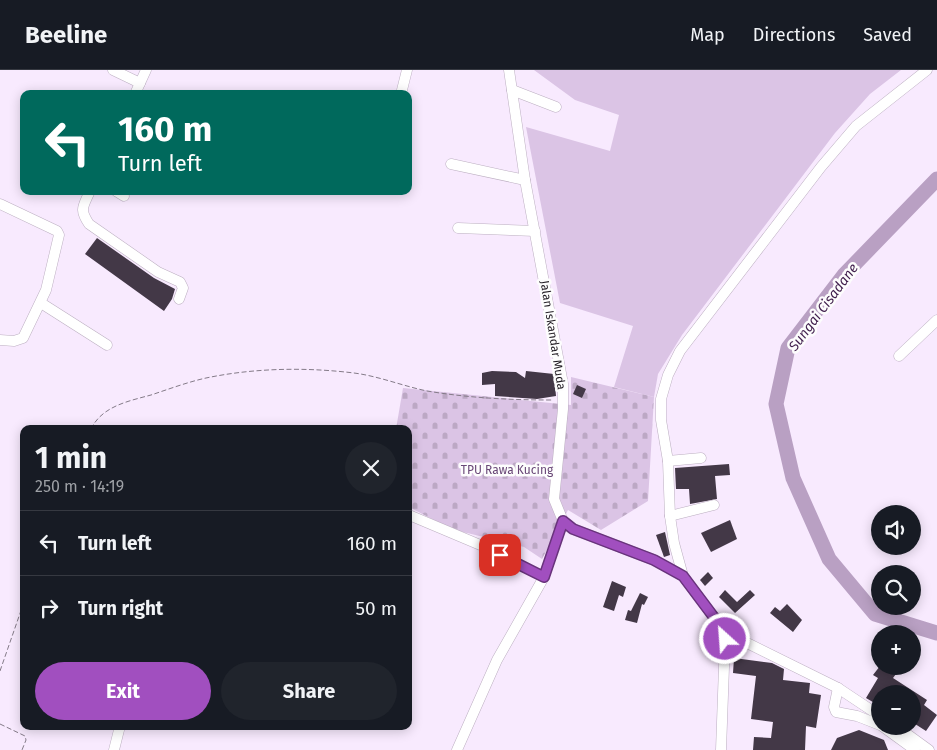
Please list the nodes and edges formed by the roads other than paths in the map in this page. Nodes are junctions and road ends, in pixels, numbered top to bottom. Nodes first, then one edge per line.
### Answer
1 (113, 70) edge
2 (146, 70) edge
3 (407, 70) edge
4 (509, 70) edge
5 (927, 70) edge
6 (140, 83) junction
7 (137, 90) edge
8 (402, 90) dead end
9 (512, 90) junction
10 (556, 107) dead end
11 (450, 164) dead end
12 (526, 180) junction
13 (88, 195) edge
14 (0, 204) edge
15 (458, 228) dead end
16 (535, 231) junction
17 (179, 299) dead end
18 (41, 303) junction
19 (937, 320) edge
20 (0, 340) edge
21 (107, 345) dead end
22 (899, 356) dead end
23 (701, 458) dead end
24 (668, 461) junction
25 (714, 505) dead end
26 (412, 516) edge
27 (670, 516) junction
28 (563, 521) junction
29 (683, 576) junction
30 (544, 577) junction
31 (723, 631) junction
32 (838, 688) junction
33 (871, 710) edge
34 (871, 722) edge
35 (119, 730) edge
36 (894, 735) edge
37 (908, 735) edge
38 (114, 750) edge
39 (457, 750) edge
40 (721, 750) edge
41 (915, 750) edge
42 (929, 750) edge

1 - 6 street
2 - 6 street
3 - 8 street
4 - 9 street, Jalan Iskandar Muda
5 - 24 street
6 - 7 street
9 - 10 street
9 - 12 street, Jalan Iskandar Muda
11 - 12 street
12 - 16 street, Jalan Iskandar Muda
13 - 17 street
14 - 18 street
15 - 16 street
16 - 28 street, Jalan Iskandar Muda
18 - 20 street
18 - 21 street
19 - 22 street
23 - 24 street
24 - 27 street
25 - 27 street
26 - 30 street
27 - 29 street
28 - 29 street
28 - 30 street
29 - 31 street
30 - 39 street
31 - 32 street
31 - 40 street
32 - 33 street
32 - 34 street
35 - 38 street
36 - 41 street
37 - 42 street

